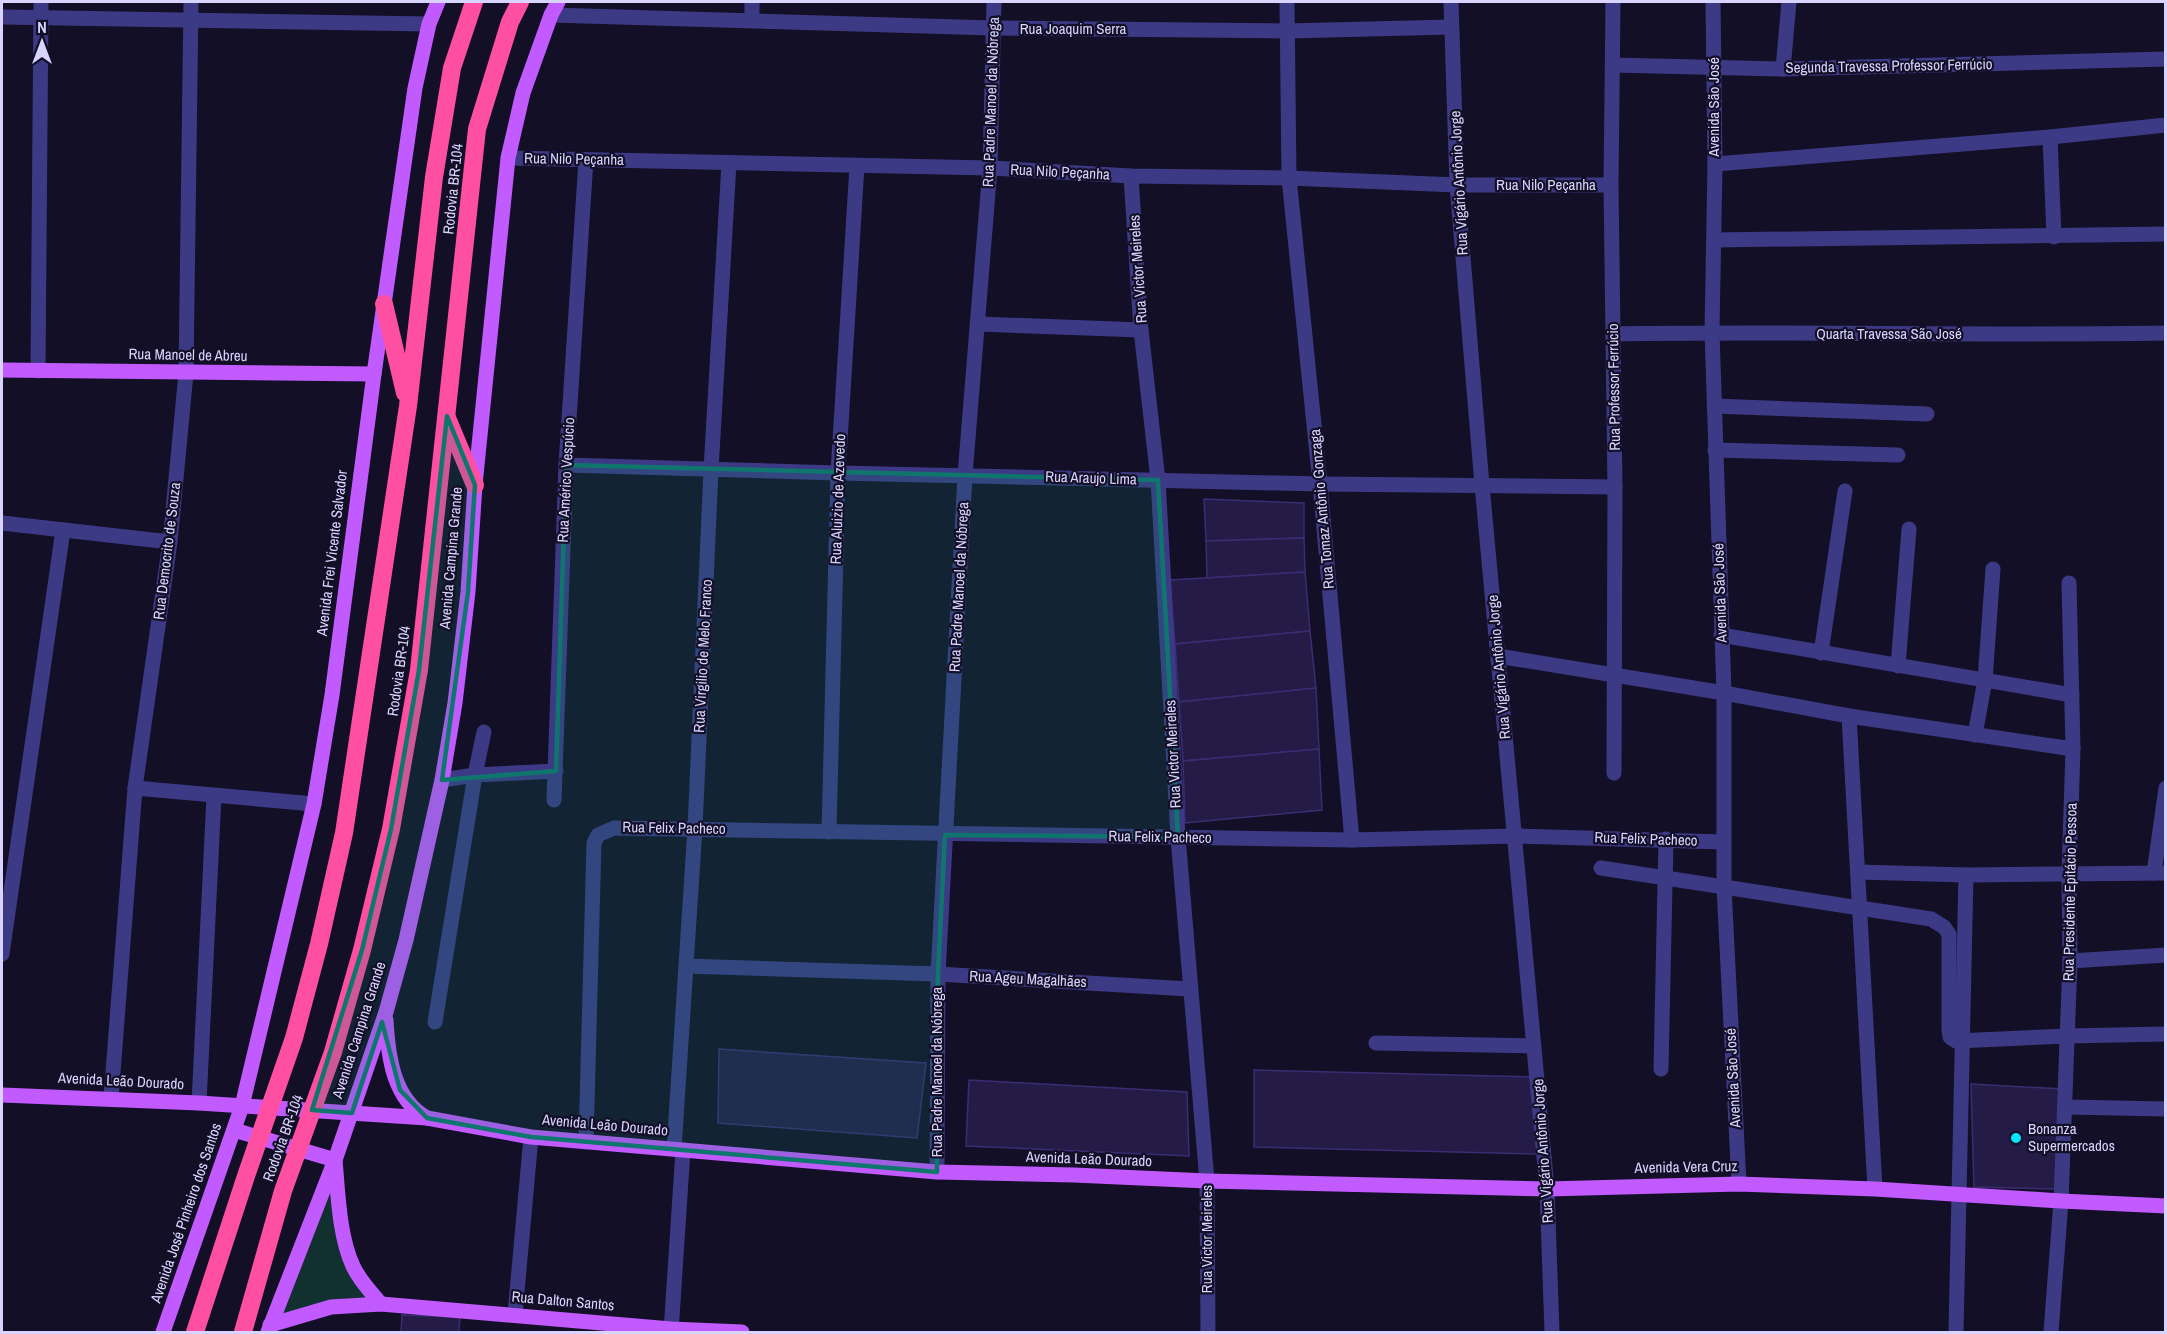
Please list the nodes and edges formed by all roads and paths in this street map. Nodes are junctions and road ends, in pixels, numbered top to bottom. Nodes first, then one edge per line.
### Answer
1 (191, 2) edge
2 (438, 2) edge
3 (474, 2) edge
4 (520, 2) edge
5 (752, 2) edge
6 (994, 2) edge
7 (1287, 2) edge
8 (1451, 2) edge
9 (1613, 2) edge
10 (1713, 2) edge
11 (1789, 2) edge
12 (554, 8) edge
13 (41, 9) edge
14 (2, 17) edge
15 (191, 20) junction
16 (752, 20) junction
17 (429, 24) junction
18 (1451, 27) junction
19 (993, 28) junction
20 (1288, 31) junction
21 (2166, 59) edge
22 (1613, 65) junction
23 (1715, 68) junction
24 (1783, 69) junction
25 (2166, 125) edge
26 (2050, 137) junction
27 (508, 158) junction
28 (586, 160) junction
29 (729, 163) junction
30 (1715, 164) junction
31 (857, 166) junction
32 (990, 168) junction
33 (1131, 176) junction
34 (1288, 178) junction
35 (1457, 185) junction
36 (1611, 185) junction
37 (2166, 234) edge
38 (2054, 237) junction
39 (1714, 240) junction
40 (384, 304) junction
41 (979, 324) junction
42 (1141, 330) junction
43 (1713, 333) junction
44 (2166, 333) edge
45 (1613, 334) junction
46 (2, 370) edge
47 (38, 371) junction
48 (186, 373) junction
49 (374, 374) junction
50 (408, 406) junction
51 (1714, 406) junction
52 (1927, 414) dead end
53 (447, 416) junction
54 (1715, 450) junction
55 (1898, 455) dead end
56 (566, 465) junction
57 (711, 470) junction
58 (837, 474) junction
59 (965, 475) junction
60 (1158, 480) junction
61 (1320, 484) junction
62 (475, 485) junction
63 (1482, 485) junction
64 (1615, 487) junction
65 (1845, 491) dead end
66 (2, 523) edge
67 (63, 530) junction
68 (1909, 530) dead end
69 (170, 542) junction
70 (1993, 569) dead end
71 (2069, 584) dead end
72 (1721, 635) junction
73 (1821, 653) junction
74 (1498, 656) junction
75 (1898, 666) junction
76 (1616, 675) junction
77 (1985, 680) junction
78 (1724, 693) junction
79 (2072, 695) junction
80 (1849, 716) junction
81 (484, 732) dead end
82 (1975, 735) junction
83 (2073, 749) junction
84 (556, 771) junction
85 (1614, 773) dead end
86 (475, 775) junction
87 (442, 780) junction
88 (135, 788) junction
89 (2166, 788) edge
90 (214, 796) junction
91 (554, 800) dead end
92 (314, 804) junction
93 (695, 828) junction
94 (829, 832) junction
95 (945, 834) junction
96 (1515, 836) junction
97 (1178, 837) junction
98 (1666, 839) junction
99 (1352, 840) junction
100 (1723, 842) junction
101 (1601, 868) dead end
102 (1858, 872) junction
103 (2160, 873) edge
104 (2069, 874) junction
105 (1966, 875) junction
106 (1666, 878) junction
107 (1724, 887) junction
108 (1859, 907) junction
109 (2, 954) edge
110 (2166, 955) edge
111 (2070, 960) junction
112 (686, 966) junction
113 (938, 974) junction
114 (1190, 989) junction
115 (386, 1012) junction
116 (435, 1022) dead end
117 (2166, 1034) edge
118 (2067, 1036) junction
119 (1963, 1042) junction
120 (1376, 1043) dead end
121 (1534, 1046) junction
122 (1661, 1069) dead end
123 (2, 1095) edge
124 (111, 1098) junction
125 (199, 1103) junction
126 (242, 1106) junction
127 (2065, 1107) junction
128 (2166, 1109) edge
129 (352, 1113) junction
130 (427, 1119) junction
131 (234, 1130) junction
132 (531, 1137) junction
133 (586, 1142) junction
134 (679, 1150) junction
135 (335, 1160) junction
136 (937, 1172) junction
137 (1207, 1182) junction
138 (1739, 1184) junction
139 (1547, 1189) junction
140 (1875, 1189) junction
141 (1958, 1194) junction
142 (2061, 1201) junction
143 (2166, 1206) edge
144 (381, 1304) junction
145 (514, 1314) junction
146 (269, 1329) edge
147 (671, 1331) edge
148 (163, 1332) edge
149 (195, 1332) edge
150 (243, 1332) edge
151 (742, 1332) edge
152 (1208, 1332) edge
153 (1552, 1332) edge
154 (1956, 1332) edge
155 (2050, 1332) edge

1 - 15 street, Rua Democrito de Souza
2 - 17 main road, Avenida Frei Vicente Salvador
3 - 50 highway, Rodovia BR-104
4 - 53 highway, Rodovia BR-104
5 - 16 street
6 - 19 street, Rua Padre Manoel da Nóbrega
7 - 20 street, Rua Tomaz Antônio Gonzaga
8 - 18 street, Rua Vigário Antônio Jorge
9 - 22 street, Rua Professor Ferrúcio
10 - 23 street, Avenida São José
11 - 24 street
12 - 16 street, Rua Joaquim Serra
12 - 27 main road, Avenida Campina Grande
13 - 14 street
13 - 15 street
13 - 47 street
15 - 17 street
15 - 48 street, Rua Democrito de Souza
16 - 19 street, Rua Joaquim Serra
17 - 40 main road, Avenida Frei Vicente Salvador
18 - 20 street, Rua Joaquim Serra
18 - 35 street, Rua Vigário Antônio Jorge
19 - 20 street, Rua Joaquim Serra
19 - 32 street, Rua Padre Manoel da Nóbrega
20 - 34 street, Rua Tomaz Antônio Gonzaga
21 - 24 street, Segunda Travessa Professor Ferrúcio
22 - 23 street, Segunda Travessa Professor Ferrúcio
22 - 36 street, Rua Professor Ferrúcio
23 - 24 street, Segunda Travessa Professor Ferrúcio
23 - 30 street, Avenida São José
25 - 26 street
26 - 30 street
26 - 38 street
27 - 28 street, Rua Nilo Peçanha
27 - 62 main road, Avenida Campina Grande
28 - 29 street, Rua Nilo Peçanha
28 - 56 street, Rua Américo Vespúcio
29 - 31 street, Rua Nilo Peçanha
29 - 57 street, Rua Virgilio de Melo Franco
30 - 39 street, Avenida São José
31 - 32 street, Rua Nilo Peçanha
31 - 58 street, Rua Aluizio de Azevedo
32 - 33 street, Rua Nilo Peçanha
32 - 41 street, Rua Padre Manoel da Nóbrega
33 - 34 street, Rua Nilo Peçanha
33 - 42 street, Rua Victor Meireles
34 - 35 street, Rua Nilo Peçanha
34 - 61 street, Rua Tomaz Antônio Gonzaga
35 - 36 street, Rua Nilo Peçanha
35 - 63 street, Rua Vigário Antônio Jorge
36 - 45 street, Rua Professor Ferrúcio
37 - 38 street
38 - 39 street
39 - 43 street, Avenida São José
40 - 49 main road, Avenida Frei Vicente Salvador
40 - 50 highway
41 - 42 street
41 - 59 street, Rua Padre Manoel da Nóbrega
42 - 60 street, Rua Victor Meireles
43 - 44 street, Quarta Travessa São José
43 - 45 street, Quarta Travessa São José
43 - 51 street, Avenida São José
45 - 64 street, Rua Professor Ferrúcio
46 - 47 main road, Rua Manoel de Abreu
47 - 48 main road, Rua Manoel de Abreu
48 - 49 main road, Rua Manoel de Abreu
48 - 69 street, Rua Democrito de Souza
49 - 92 main road, Avenida Frei Vicente Salvador
50 - 149 highway, Rodovia BR-104
51 - 52 street
51 - 54 street, Avenida São José
53 - 62 highway
53 - 150 highway, Rodovia BR-104
54 - 55 street
54 - 72 street, Avenida São José
56 - 57 street, Rua Araujo Lima
56 - 84 street, Rua Américo Vespúcio
57 - 58 street, Rua Araujo Lima
57 - 93 street, Rua Virgilio de Melo Franco
58 - 59 street, Rua Araujo Lima
58 - 94 street, Rua Aluizio de Azevedo
59 - 60 street, Rua Araujo Lima
59 - 95 street, Rua Padre Manoel da Nóbrega
60 - 61 street, Rua Araujo Lima
60 - 97 street, Rua Victor Meireles
61 - 63 street, Rua Araujo Lima
61 - 99 street, Rua Tomaz Antônio Gonzaga
62 - 87 main road, Avenida Campina Grande
63 - 64 street, Rua Araujo Lima
63 - 74 street, Rua Vigário Antônio Jorge
64 - 76 street, Rua Professor Ferrúcio
65 - 73 street
66 - 67 street
67 - 69 street
67 - 109 street
68 - 75 street
69 - 88 street, Rua Democrito de Souza
70 - 77 street
71 - 79 street, Rua Presidente Epitácio Pessoa
72 - 73 street
72 - 78 street, Avenida São José
73 - 75 street
74 - 76 street
74 - 96 street, Rua Vigário Antônio Jorge
75 - 77 street
76 - 78 street
76 - 85 street, Rua Professor Ferrúcio
77 - 79 street
77 - 82 street
78 - 80 street
78 - 100 street, Avenida São José
79 - 83 street, Rua Presidente Epitácio Pessoa
80 - 82 street
80 - 102 street
81 - 86 street
82 - 83 street
83 - 104 street, Rua Presidente Epitácio Pessoa
84 - 86 street
84 - 91 street, Rua Américo Vespúcio
86 - 87 street
86 - 116 street
87 - 115 main road, Avenida Campina Grande
88 - 90 street
88 - 124 street, Rua Democrito de Souza
89 - 103 street
90 - 92 street
90 - 125 street
92 - 126 main road, Avenida Frei Vicente Salvador
93 - 94 street, Rua Felix Pacheco
93 - 112 street, Rua Virgilio de Melo Franco
93 - 133 street, Rua Felix Pacheco
94 - 95 street, Rua Felix Pacheco
95 - 97 street, Rua Felix Pacheco
95 - 113 street, Rua Padre Manoel da Nóbrega
96 - 98 street, Rua Felix Pacheco
96 - 99 street, Rua Felix Pacheco
96 - 121 street, Rua Vigário Antônio Jorge
97 - 99 street, Rua Felix Pacheco
97 - 114 street, Rua Victor Meireles
98 - 100 street, Rua Felix Pacheco
98 - 106 street
100 - 107 street, Avenida São José
101 - 106 street
102 - 105 street
102 - 108 street
103 - 104 street
104 - 105 street
104 - 111 street, Rua Presidente Epitácio Pessoa
105 - 119 street
106 - 107 street
106 - 122 street
107 - 108 street
107 - 138 street, Avenida São José
108 - 119 street
108 - 140 street
110 - 111 street
111 - 118 street, Rua Presidente Epitácio Pessoa
112 - 113 street, Rua Ageu Magalhães
112 - 134 street, Rua Virgilio de Melo Franco
113 - 114 street, Rua Ageu Magalhães
113 - 136 street, Rua Padre Manoel da Nóbrega
114 - 137 street, Rua Victor Meireles
115 - 129 main road, Avenida Campina Grande
115 - 130 main road
117 - 118 street
118 - 119 street
118 - 127 street, Rua Presidente Epitácio Pessoa
119 - 141 street
120 - 121 street
121 - 139 street, Rua Vigário Antônio Jorge
123 - 124 main road, Avenida Leão Dourado
124 - 125 main road, Avenida Leão Dourado
125 - 126 main road, Avenida Leão Dourado
126 - 129 main road, Avenida Leão Dourado
126 - 131 main road, Avenida José Pinheiro dos Santos
127 - 128 street
127 - 142 street, Rua Presidente Epitácio Pessoa
129 - 130 main road, Avenida Leão Dourado
129 - 135 main road
130 - 132 main road, Avenida Leão Dourado
131 - 135 main road
131 - 148 main road, Avenida José Pinheiro dos Santos
132 - 133 main road, Avenida Leão Dourado
132 - 145 street
133 - 134 main road, Avenida Leão Dourado
134 - 136 main road, Avenida Leão Dourado
134 - 147 street, Rua Virgilio de Melo Franco
135 - 144 main road
135 - 146 main road
136 - 137 main road, Avenida Leão Dourado
137 - 139 main road, Avenida Vera Cruz
137 - 152 street, Rua Victor Meireles
138 - 139 main road, Avenida Vera Cruz
138 - 140 main road, Avenida Vera Cruz
139 - 153 street, Rua Vigário Antônio Jorge
140 - 141 main road, Avenida Vera Cruz
141 - 142 main road, Avenida Vera Cruz
141 - 154 street
142 - 143 main road, Avenida Vera Cruz
142 - 155 street, Rua Presidente Epitácio Pessoa
144 - 145 main road, Rua Dalton Santos
144 - 146 main road, Rua Dalton Santos
145 - 147 main road, Rua Dalton Santos
147 - 151 main road, Rua Dalton Santos

